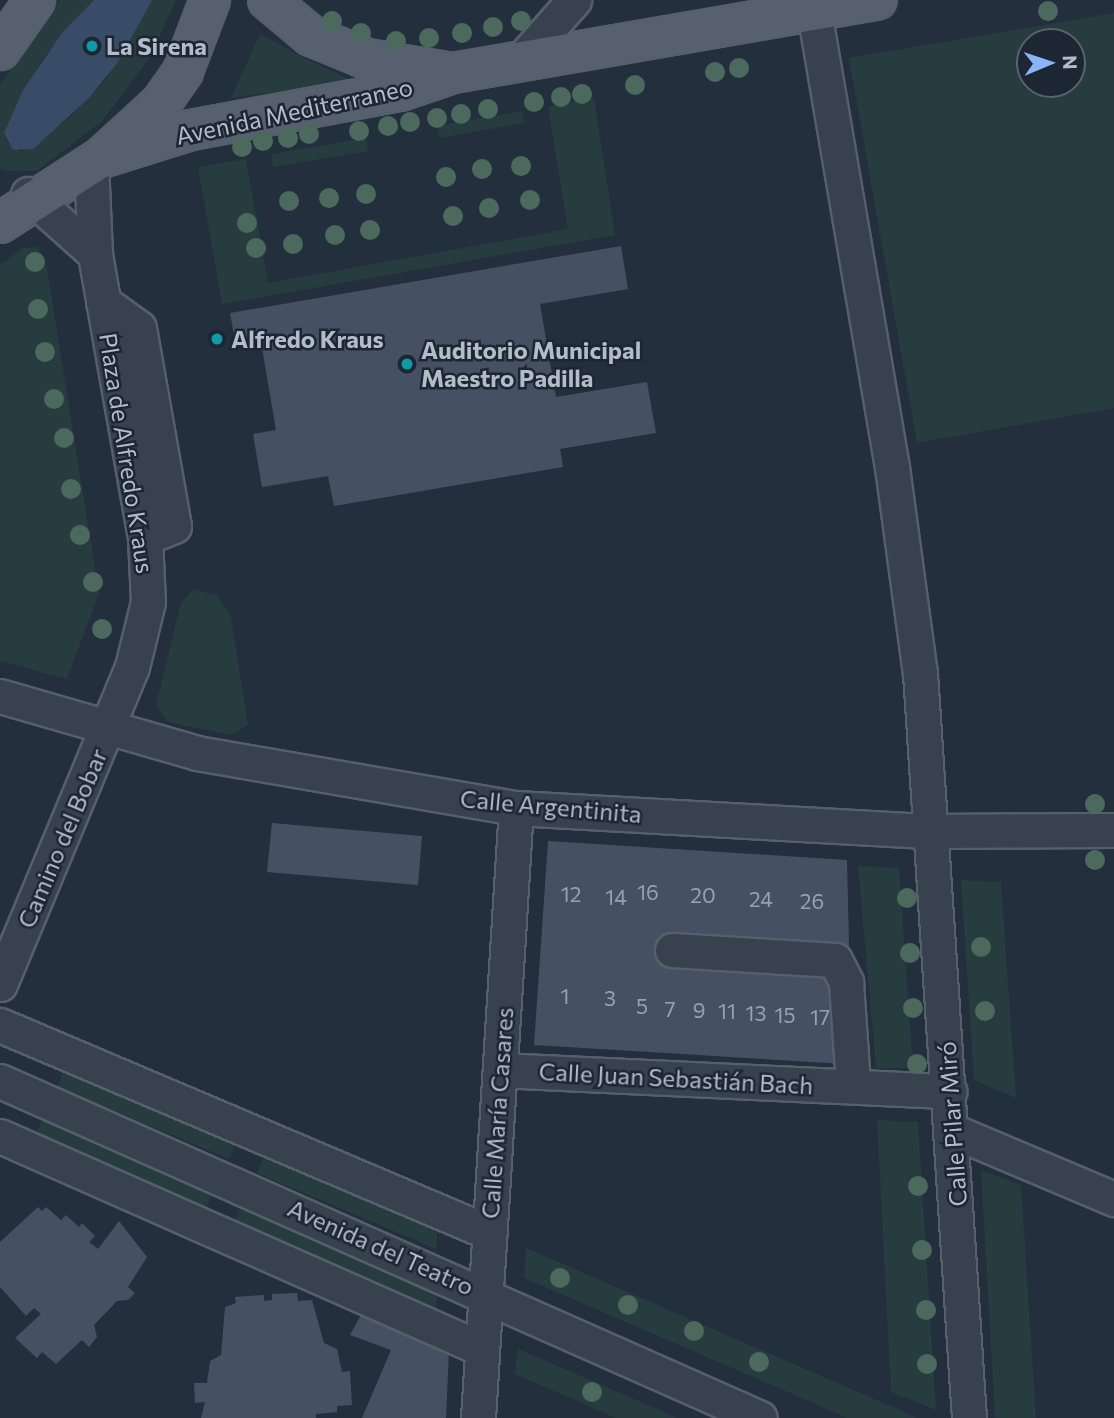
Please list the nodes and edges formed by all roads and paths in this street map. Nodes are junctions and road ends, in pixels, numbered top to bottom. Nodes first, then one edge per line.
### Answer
1 (35, 0) edge
2 (210, 0) edge
3 (268, 0) edge
4 (574, 0) edge
5 (877, 0) edge
6 (814, 11) junction
7 (0, 50) edge
8 (522, 59) junction
9 (453, 73) junction
10 (96, 161) junction
11 (30, 194) edge
12 (0, 223) edge
13 (95, 254) junction
14 (0, 696) edge
15 (107, 730) junction
16 (516, 808) junction
17 (1114, 830) edge
18 (930, 831) junction
19 (672, 950) dead end
20 (0, 984) edge
21 (0, 1025) edge
22 (500, 1070) junction
23 (0, 1081) edge
24 (853, 1086) junction
25 (950, 1091) junction
26 (953, 1131) junction
27 (0, 1136) edge
28 (1114, 1199) edge
29 (489, 1233) junction
30 (486, 1293) junction
31 (482, 1349) junction
32 (478, 1418) edge
33 (760, 1418) edge
34 (969, 1418) edge

1 - 7 main road
2 - 10 main road
3 - 9 main road, Avenida Mediterraneo
4 - 8 street
5 - 6 main road
6 - 8 main road
6 - 18 street, Calle Pilar Miró
8 - 9 main road
9 - 10 main road, Avenida Mediterraneo
10 - 11 main road
10 - 13 street, Plaza de Alfredo Kraus
11 - 12 main road
11 - 13 street
13 - 15 street, Plaza de Alfredo Kraus
14 - 15 street, Calle Argentinita
15 - 16 street, Calle Argentinita
15 - 20 street, Camino del Bobar
16 - 18 street, Calle Argentinita
16 - 22 street, Calle María Casares
17 - 18 street, Calle Argentinita
18 - 25 street, Calle Pilar Miró
19 - 24 street
21 - 29 street
22 - 24 street, Calle Juan Sebastián Bach
22 - 29 street, Calle María Casares
23 - 30 street, Avenida del Teatro
24 - 25 street, Calle Juan Sebastián Bach
25 - 26 street, Calle Pilar Miró
26 - 28 street
26 - 34 street, Calle Pilar Miró
27 - 31 street
29 - 30 street, Calle María Casares
30 - 31 street, Calle María Casares
30 - 33 street, Avenida del Teatro
31 - 32 street, Calle María Casares

